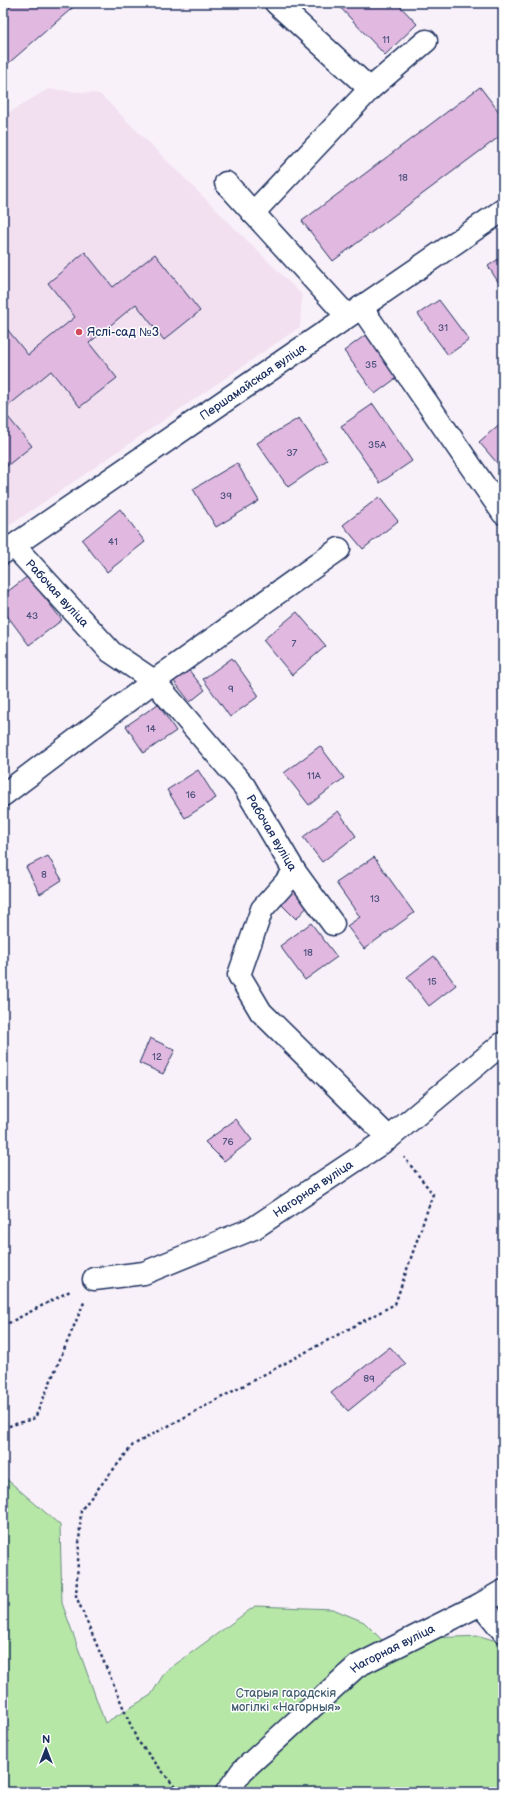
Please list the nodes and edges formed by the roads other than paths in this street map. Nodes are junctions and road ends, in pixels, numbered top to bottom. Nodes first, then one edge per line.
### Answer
1 (276, 3) edge
2 (426, 41) dead end
3 (370, 88) junction
4 (226, 183) dead end
5 (503, 210) edge
6 (253, 213) junction
7 (354, 311) junction
8 (503, 513) edge
9 (339, 549) dead end
10 (8, 550) edge
11 (154, 681) junction
12 (3, 795) edge
13 (295, 872) junction
14 (333, 924) dead end
15 (503, 1043) edge
16 (389, 1138) junction
17 (94, 1278) road end
18 (503, 1591) edge
19 (481, 1604) junction
20 (503, 1631) edge
21 (227, 1792) edge

1 - 3 street
2 - 3 street
3 - 6 street
4 - 6 street
5 - 7 street, Першамайская вуліца
6 - 7 street
7 - 8 street
7 - 10 street, Першамайская вуліца
9 - 11 street
10 - 11 street, Рабочая вуліца
11 - 12 street
11 - 13 street, Рабочая вуліца
13 - 14 street
13 - 16 street, Рабочая вуліца
15 - 16 street, Нагорная вуліца
16 - 17 street, Нагорная вуліца
18 - 19 street, Нагорная вуліца
19 - 20 street
19 - 21 street, Нагорная вуліца

